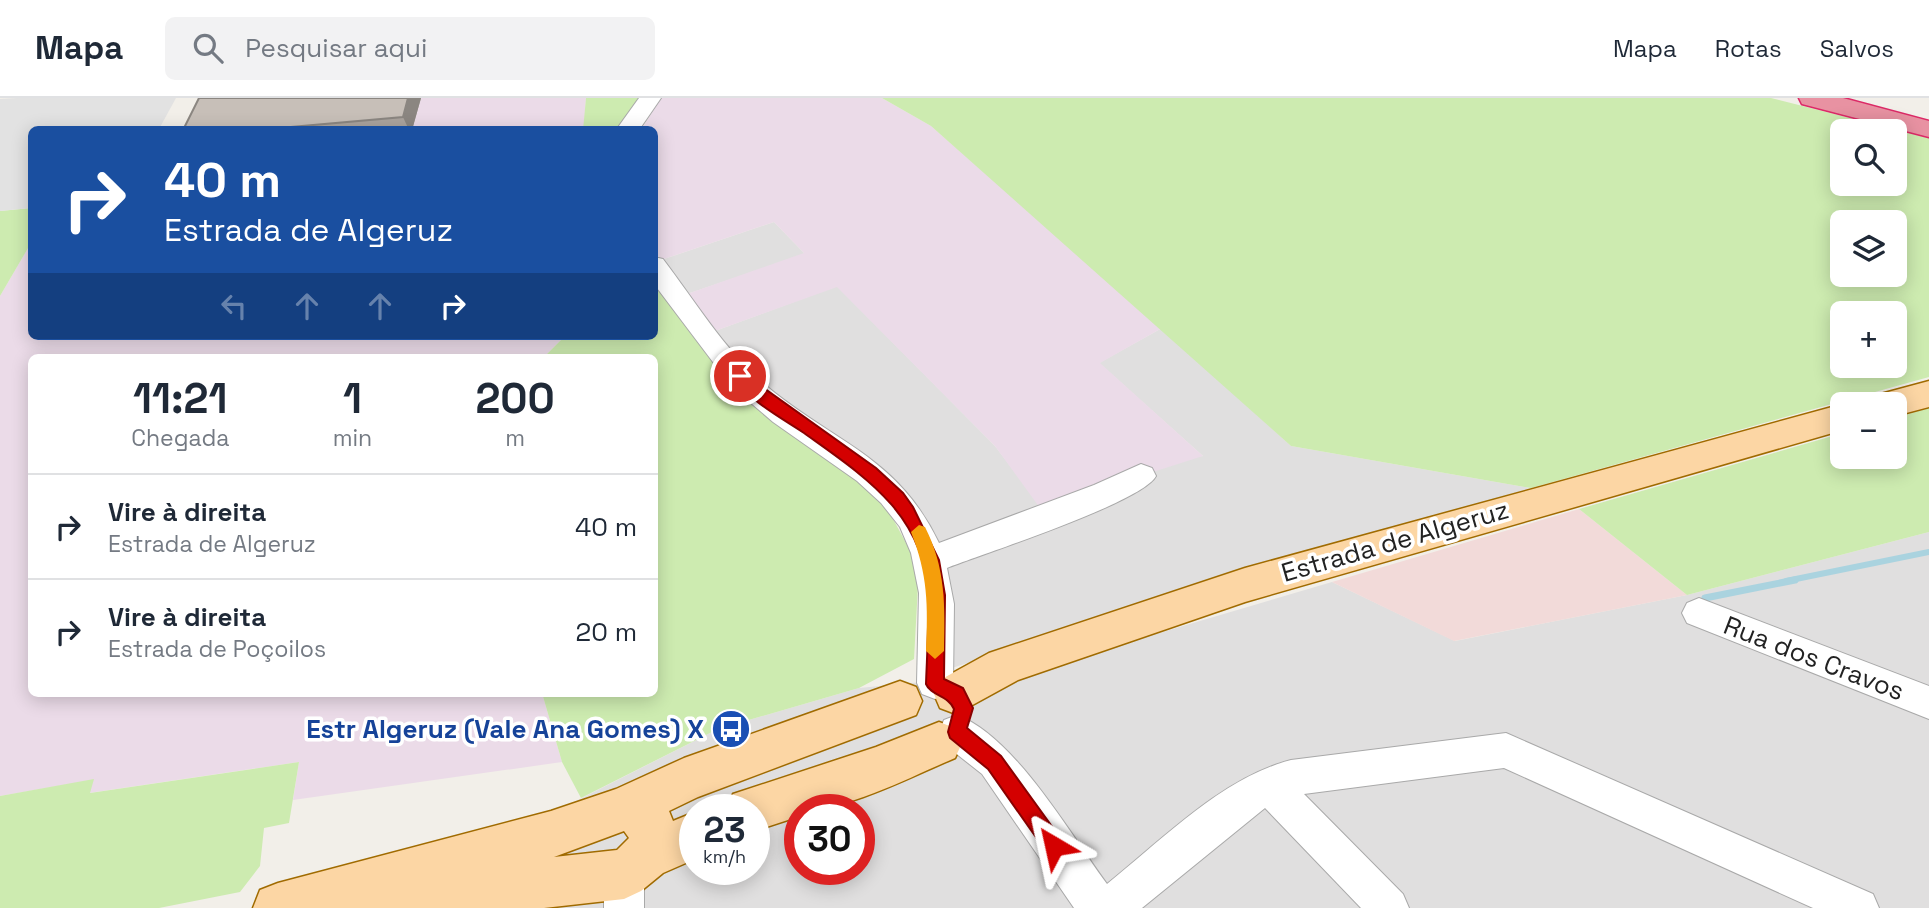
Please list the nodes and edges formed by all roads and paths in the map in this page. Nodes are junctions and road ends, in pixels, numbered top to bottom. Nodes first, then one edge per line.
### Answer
1 (650, 98) edge
2 (1812, 98) edge
3 (630, 126) edge
4 (1929, 129) edge
5 (658, 270) edge
6 (1929, 394) edge
7 (1907, 400) edge
8 (1830, 420) edge
9 (1141, 477) dead end
10 (931, 560) junction
11 (1699, 613) dead end
12 (1929, 703) edge
13 (937, 711) junction
14 (1268, 784) junction
15 (770, 803) edge
16 (620, 809) junction
17 (679, 845) edge
18 (627, 878) edge
19 (278, 908) edge
20 (341, 908) edge
21 (1099, 908) edge
22 (1110, 908) edge
23 (1390, 908) edge
24 (1859, 908) edge

1 - 3 street
2 - 4 highway
5 - 10 street
6 - 7 main road
8 - 13 main road, Estrada de Algeruz
9 - 10 street
10 - 13 street
11 - 12 street, Rua dos Cravos
13 - 15 main road
13 - 16 main road, Estrada de Algeruz
13 - 21 street
14 - 22 street
14 - 23 street
14 - 24 street
16 - 18 main road
16 - 18 main road, Estrada de Algeruz
16 - 19 main road, Estrada de Algeruz
17 - 18 main road
18 - 20 main road

